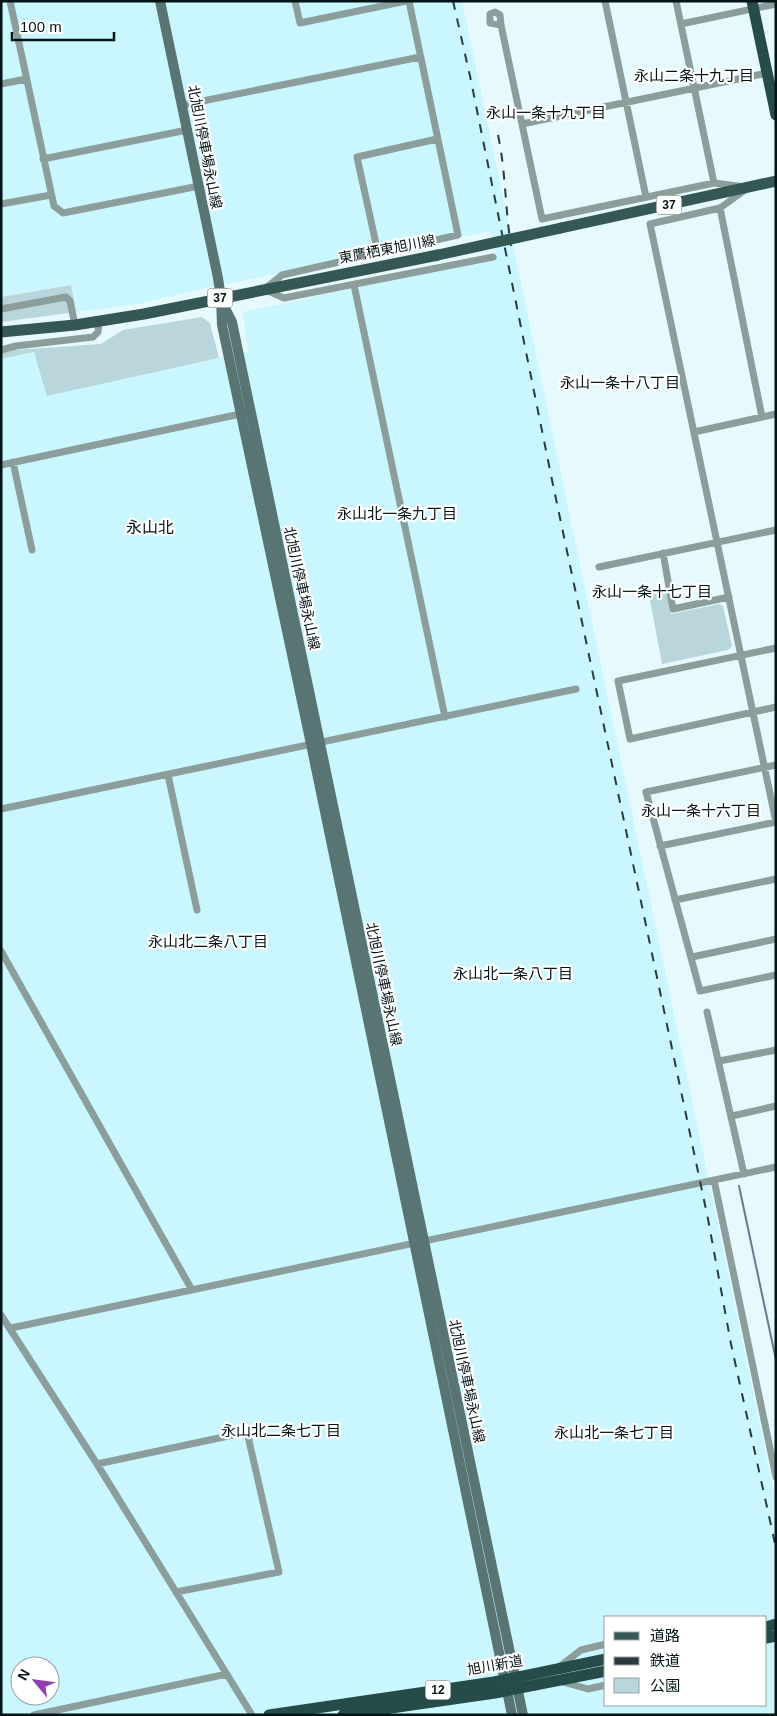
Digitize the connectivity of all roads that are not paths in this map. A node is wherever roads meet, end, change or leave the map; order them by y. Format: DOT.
graph roads {
  1 [pos="10,1"];
  2 [pos="160,1"];
  3 [pos="295,1"];
  4 [pos="407,1"];
  5 [pos="605,1"];
  6 [pos="676,1"];
  7 [pos="776,4"];
  8 [pos="752,5"];
  9 [pos="681,24"];
  10 [pos="501,25"];
  11 [pos="420,57"];
  12 [pos="767,73"];
  13 [pos="26,78"];
  14 [pos="1,84"];
  15 [pos="694,88"];
  16 [pos="626,102"];
  17 [pos="182,105"];
  18 [pos="776,115"];
  19 [pos="522,124"];
  20 [pos="187,130"];
  21 [pos="437,139"];
  22 [pos="43,158"];
  23 [pos="776,182"];
  24 [pos="714,183"];
  25 [pos="198,186"];
  26 [pos="748,188"];
  27 [pos="51,195"];
  28 [pos="646,197"];
  29 [pos="1,204"];
  30 [pos="720,208"];
  31 [pos="378,253"];
  32 [pos="493,257"];
  33 [pos="354,285"];
  34 [pos="263,289"];
  35 [pos="221,298"];
  36 [pos="1,309"];
  37 [pos="99,321"];
  38 [pos="75,325"];
  39 [pos="1,332"];
  40 [pos="1,350"];
  41 [pos="246,413"];
  42 [pos="776,414"];
  43 [pos="762,417"];
  44 [pos="694,432"];
  45 [pos="13,462"];
  46 [pos="1,465"];
  47 [pos="776,530"];
  48 [pos="717,542"];
  49 [pos="32,550"];
  50 [pos="663,553"];
  51 [pos="598,567"];
  52 [pos="729,597"];
  53 [pos="776,648"];
  54 [pos="742,655"];
  55 [pos="576,688"];
  56 [pos="776,707"];
  57 [pos="753,712"];
  58 [pos="444,717"];
  59 [pos="316,744"];
  60 [pos="776,765"];
  61 [pos="765,767"];
  62 [pos="168,775"];
  63 [pos="1,809"];
  64 [pos="776,822"];
  65 [pos="660,846"];
  66 [pos="776,879"];
  67 [pos="675,900"];
  68 [pos="197,910"];
  69 [pos="776,939"];
  70 [pos="1,951"];
  71 [pos="692,957"];
  72 [pos="776,975"];
  73 [pos="707,1012"];
  74 [pos="776,1050"];
  75 [pos="719,1061"];
  76 [pos="776,1106"];
  77 [pos="732,1116"];
  78 [pos="776,1168"];
  79 [pos="744,1174"];
  80 [pos="714,1180"];
  81 [pos="419,1241"];
  82 [pos="192,1290"];
  83 [pos="1,1315"];
  84 [pos="11,1328"];
  85 [pos="97,1464"];
  86 [pos="776,1477"];
  87 [pos="176,1592"];
  88 [pos="604,1644"];
  89 [pos="604,1659"];
  90 [pos="557,1668"];
  91 [pos="604,1671"];
  92 [pos="227,1674"];
  93 [pos="559,1681"];
  94 [pos="511,1684"];
  95 [pos="604,1685"];
  96 [pos="34,1715"];
  97 [pos="252,1715"];
  98 [pos="270,1715"];
  99 [pos="343,1715"];
  100 [pos="512,1715"];
  101 [pos="523,1715"];
  1 -- 13 [label="street"];
  2 -- 17 [label="main road, 北旭川停車場永山線"];
  3 -- 4 [label="street"];
  4 -- 11 [label="street"];
  5 -- 16 [label="street"];
  6 -- 9 [label="street"];
  7 -- 8 [label="street"];
  8 -- 9 [label="street"];
  8 -- 12 [label="highway"];
  9 -- 15 [label="street"];
  10 -- 19 [label="street"];
  11 -- 17 [label="street"];
  11 -- 21 [label="street"];
  12 -- 15 [label="street"];
  12 -- 18 [label="highway"];
  13 -- 14 [label="street"];
  13 -- 22 [label="street"];
  15 -- 16 [label="street"];
  15 -- 24 [label="street"];
  16 -- 19 [label="street"];
  16 -- 28 [label="street"];
  17 -- 20 [label="main road, 北旭川停車場永山線"];
  19 -- 28 [label="street"];
  20 -- 22 [label="street"];
  20 -- 25 [label="main road, 北旭川停車場永山線"];
  21 -- 31 [label="street"];
  21 -- 31 [label="street"];
  22 -- 27 [label="street"];
  23 -- 26 [label="main road, 東鷹栖東旭川線 / 37"];
  24 -- 26 [label="street"];
  24 -- 28 [label="street"];
  25 -- 27 [label="street"];
  25 -- 35 [label="main road, 北旭川停車場永山線"];
  26 -- 30 [label="street"];
  26 -- 34 [label="main road, 東鷹栖東旭川線 / 37, bridge"];
  27 -- 29 [label="street"];
  30 -- 43 [label="street"];
  30 -- 44 [label="street"];
  31 -- 34 [label="street"];
  32 -- 33 [label="street"];
  33 -- 34 [label="street"];
  33 -- 58 [label="street"];
  34 -- 35 [label="main road, 東鷹栖東旭川線 / 37"];
  35 -- 37 [label="main road, 東鷹栖東旭川線 / 37"];
  35 -- 41 [label="main road, 北旭川停車場永山線"];
  36 -- 38 [label="street"];
  37 -- 38 [label="main road, 東鷹栖東旭川線 / 37"];
  37 -- 40 [label="street"];
  38 -- 39 [label="main road, 東鷹栖東旭川線 / 37"];
  41 -- 45 [label="street"];
  41 -- 59 [label="main road, 北旭川停車場永山線"];
  42 -- 43 [label="street"];
  43 -- 44 [label="street"];
  44 -- 48 [label="street"];
  45 -- 46 [label="street"];
  45 -- 49 [label="street"];
  47 -- 48 [label="street"];
  48 -- 50 [label="street"];
  48 -- 52 [label="street"];
  50 -- 51 [label="street"];
  50 -- 52 [label="street"];
  52 -- 54 [label="street"];
  53 -- 54 [label="street"];
  54 -- 57 [label="street"];
  54 -- 57 [label="street"];
  55 -- 58 [label="street"];
  56 -- 57 [label="street"];
  57 -- 61 [label="street"];
  58 -- 59 [label="street"];
  59 -- 62 [label="street"];
  59 -- 81 [label="main road, 北旭川停車場永山線"];
  60 -- 61 [label="street"];
  61 -- 64 [label="street"];
  61 -- 65 [label="street"];
  62 -- 63 [label="street"];
  62 -- 68 [label="street"];
  64 -- 65 [label="street"];
  65 -- 67 [label="street"];
  66 -- 67 [label="street"];
  67 -- 71 [label="street"];
  69 -- 71 [label="street"];
  70 -- 82 [label="street"];
  71 -- 72 [label="street"];
  73 -- 75 [label="street"];
  74 -- 75 [label="street"];
  75 -- 77 [label="street"];
  76 -- 77 [label="street"];
  77 -- 79 [label="street"];
  78 -- 79 [label="street"];
  79 -- 80 [label="street"];
  80 -- 81 [label="street"];
  80 -- 86 [label="street"];
  81 -- 82 [label="street"];
  81 -- 94 [label="main road, 北旭川停車場永山線"];
  82 -- 84 [label="street"];
  83 -- 84 [label="street"];
  84 -- 85 [label="street"];
  85 -- 87 [label="street"];
  85 -- 87 [label="street"];
  87 -- 92 [label="street"];
  88 -- 90 [label="street"];
  89 -- 90 [label="highway, 旭川新道 / 12"];
  90 -- 94 [label="highway, 旭川新道 / 12"];
  91 -- 93 [label="highway, 旭川新道 / 12"];
  92 -- 96 [label="street"];
  92 -- 97 [label="street"];
  93 -- 94 [label="highway, 旭川新道 / 12"];
  93 -- 95 [label="street"];
  94 -- 98 [label="highway, 旭川新道 / 12"];
  94 -- 99 [label="highway, 旭川新道 / 12"];
  94 -- 100 [label="main road"];
  94 -- 101 [label="main road"];
}
